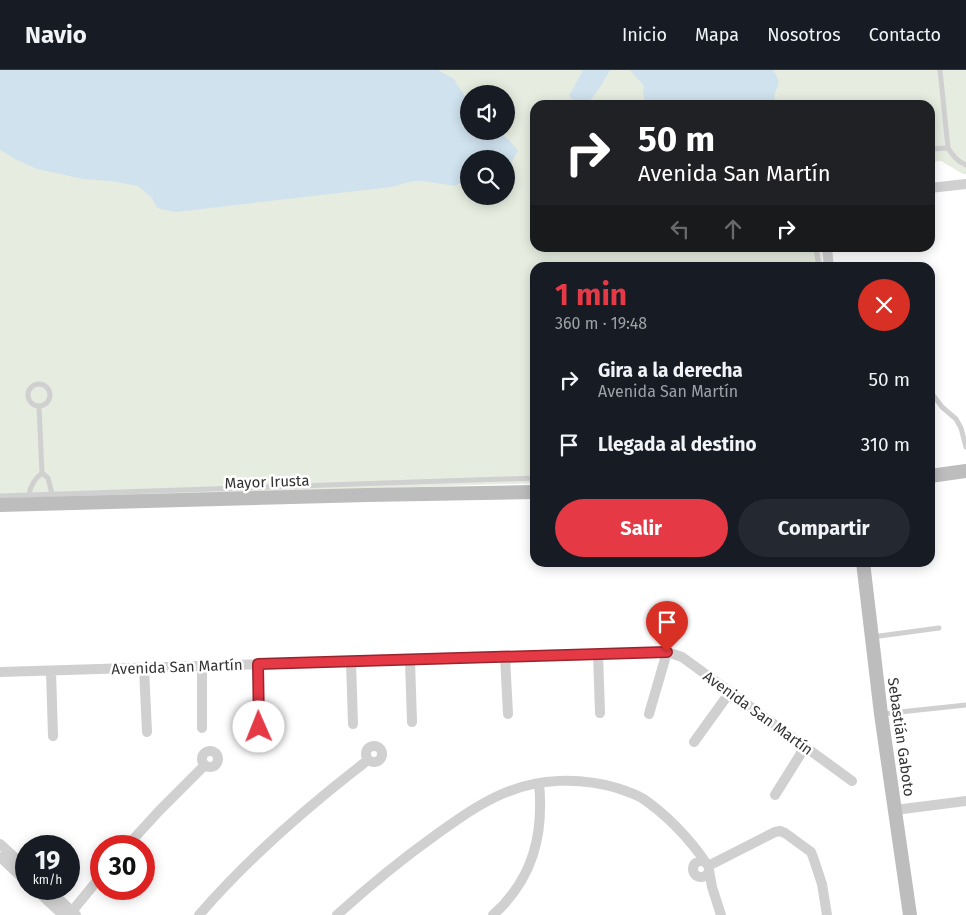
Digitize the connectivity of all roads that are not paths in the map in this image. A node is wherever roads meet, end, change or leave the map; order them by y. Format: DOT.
graph roads {
  1 [pos="940,70"];
  2 [pos="948,148"];
  3 [pos="935,149"];
  4 [pos="966,165"];
  5 [pos="966,184"];
  6 [pos="935,187"];
  7 [pos="935,398"];
  8 [pos="39,406"];
  9 [pos="966,447"];
  10 [pos="966,471"];
  11 [pos="42,473"];
  12 [pos="935,475"];
  13 [pos="530,478"];
  14 [pos="530,492"];
  15 [pos="29,494"];
  16 [pos="52,494"];
  17 [pos="0,496"];
  18 [pos="0,505"];
  19 [pos="864,567"];
  20 [pos="939,628"];
  21 [pos="872,637"];
  22 [pos="667,652"];
  23 [pos="598,654"];
  24 [pos="505,657"];
  25 [pos="410,660"];
  26 [pos="351,662"];
  27 [pos="258,664"];
  28 [pos="202,666"];
  29 [pos="144,668"];
  30 [pos="51,671"];
  31 [pos="0,672"];
  32 [pos="730,692"];
  33 [pos="966,705"];
  34 [pos="600,713"];
  35 [pos="508,714"];
  36 [pos="650,714"];
  37 [pos="881,714"];
  38 [pos="412,722"];
  39 [pos="353,724"];
  40 [pos="259,727"];
  41 [pos="202,728"];
  42 [pos="147,732"];
  43 [pos="53,736"];
  44 [pos="694,742"];
  45 [pos="805,747"];
  46 [pos="368,760"];
  47 [pos="204,765"];
  48 [pos="852,782"];
  49 [pos="539,783"];
  50 [pos="775,795"];
  51 [pos="966,801"];
  52 [pos="895,810"];
  53 [pos="137,835"];
  54 [pos="685,836"];
  55 [pos="0,844"];
  56 [pos="0,857"];
  57 [pos="15,858"];
  58 [pos="707,866"];
  59 [pos="15,871"];
  60 [pos="695,872"];
  61 [pos="90,889"];
  62 [pos="50,900"];
  63 [pos="58,900"];
  64 [pos="717,901"];
  65 [pos="70,914"];
  66 [pos="198,915"];
  67 [pos="337,915"];
  68 [pos="493,915"];
  69 [pos="721,915"];
  70 [pos="827,915"];
  71 [pos="910,915"];
  1 -- 2 [label="lane"];
  2 -- 3 [label="lane"];
  2 -- 4 [label="lane"];
  5 -- 6 [label="street"];
  7 -- 9 [label="lane"];
  8 -- 8 [label="lane"];
  8 -- 11 [label="lane"];
  10 -- 12 [label="main road"];
  11 -- 15 [label="lane"];
  11 -- 16 [label="lane"];
  13 -- 16 [label="lane"];
  14 -- 18 [label="main road, Mayor Irusta"];
  15 -- 16 [label="lane"];
  15 -- 17 [label="lane"];
  19 -- 21 [label="main road, Sebastián Gaboto"];
  20 -- 21 [label="lane"];
  21 -- 37 [label="main road, Sebastián Gaboto"];
  22 -- 23 [label="street, Avenida San Martín"];
  22 -- 32 [label="street, Avenida San Martín"];
  22 -- 36 [label="street"];
  23 -- 24 [label="street, Avenida San Martín"];
  23 -- 34 [label="street"];
  24 -- 25 [label="street, Avenida San Martín"];
  24 -- 35 [label="street"];
  25 -- 26 [label="street, Avenida San Martín"];
  25 -- 38 [label="street"];
  26 -- 27 [label="street, Avenida San Martín"];
  26 -- 39 [label="street"];
  27 -- 28 [label="street, Avenida San Martín"];
  27 -- 40 [label="street"];
  28 -- 29 [label="street, Avenida San Martín"];
  28 -- 41 [label="street"];
  29 -- 30 [label="street, Avenida San Martín"];
  29 -- 42 [label="street"];
  30 -- 31 [label="street, Avenida San Martín"];
  30 -- 43 [label="street"];
  32 -- 44 [label="street"];
  32 -- 45 [label="street, Avenida San Martín"];
  33 -- 37 [label="lane"];
  37 -- 52 [label="main road, Sebastián Gaboto"];
  45 -- 48 [label="street, Avenida San Martín"];
  45 -- 50 [label="street"];
  46 -- 66 [label="street"];
  47 -- 53 [label="street"];
  49 -- 54 [label="street"];
  49 -- 67 [label="street"];
  49 -- 68 [label="street"];
  51 -- 52 [label="street"];
  52 -- 71 [label="main road, Sebastián Gaboto"];
  54 -- 58 [label="street"];
  54 -- 60 [label="street"];
  55 -- 57 [label="street"];
  56 -- 59 [label="street"];
  58 -- 60 [label="street"];
  58 -- 64 [label="street"];
  58 -- 70 [label="street"];
  60 -- 64 [label="street"];
  61 -- 65 [label="street"];
  62 -- 65 [label="street"];
  63 -- 65 [label="street"];
  64 -- 69 [label="street"];
}
